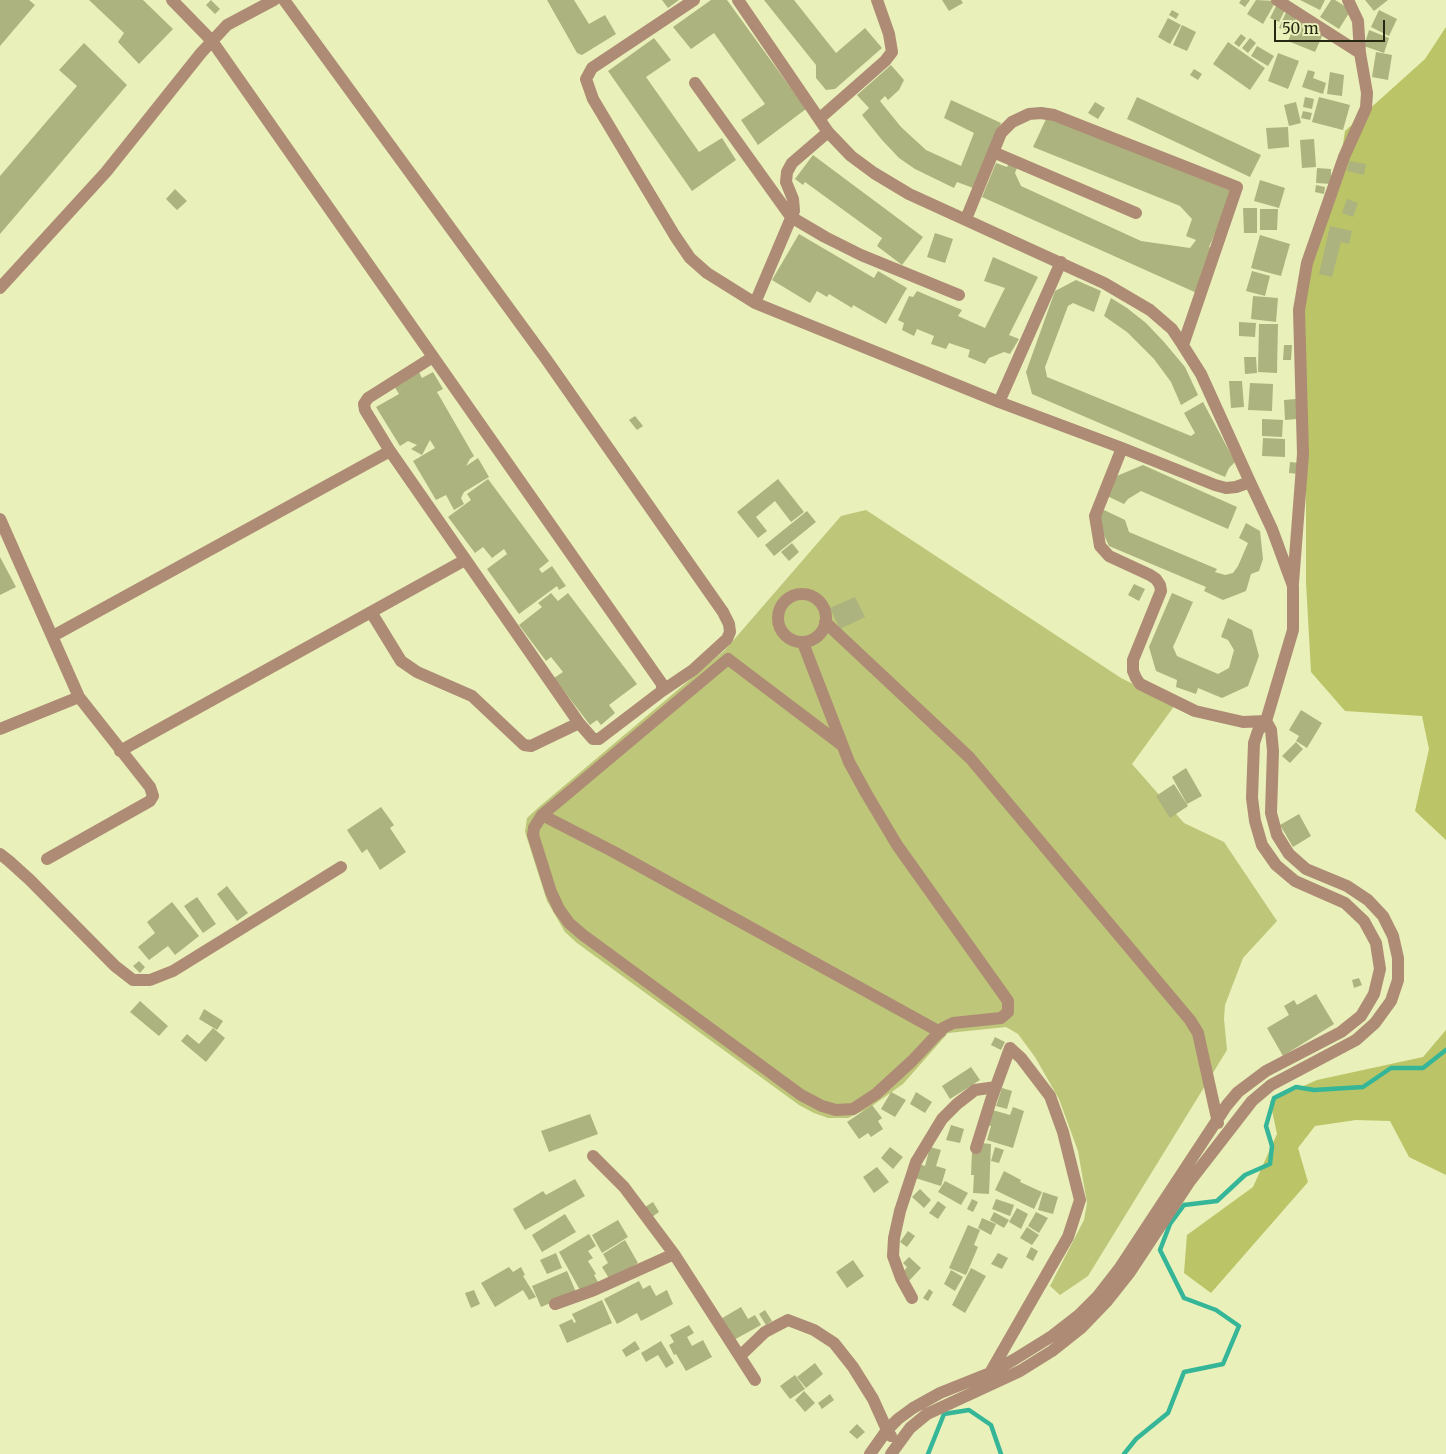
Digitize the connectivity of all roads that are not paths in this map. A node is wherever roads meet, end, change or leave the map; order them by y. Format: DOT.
graph roads {
  1 [pos="172,0"];
  2 [pos="274,0"];
  3 [pos="284,0"];
  4 [pos="694,0"];
  5 [pos="738,0"];
  6 [pos="876,0"];
  7 [pos="1277,0"];
  8 [pos="1348,0"];
  9 [pos="212,40"];
  10 [pos="1360,53"];
  11 [pos="695,83"];
  12 [pos="820,120"];
  13 [pos="828,132"];
  14 [pos="993,152"];
  15 [pos="1136,213"];
  16 [pos="791,217"];
  17 [pos="966,219"];
  18 [pos="1061,262"];
  19 [pos="0,288"];
  20 [pos="959,294"];
  21 [pos="755,303"];
  22 [pos="1183,345"];
  23 [pos="433,357"];
  24 [pos="999,402"];
  25 [pos="1122,448"];
  26 [pos="390,451"];
  27 [pos="1250,482"];
  28 [pos="0,519"];
  29 [pos="465,560"];
  30 [pos="1293,586"];
  31 [pos="371,612"];
  32 [pos="825,622"];
  33 [pos="53,636"];
  34 [pos="803,643"];
  35 [pos="662,691"];
  36 [pos="79,697"];
  37 [pos="1266,720"];
  38 [pos="579,723"];
  39 [pos="0,729"];
  40 [pos="843,746"];
  41 [pos="120,750"];
  42 [pos="542,815"];
  43 [pos="0,854"];
  44 [pos="47,859"];
  45 [pos="341,867"];
  46 [pos="940,1032"];
  47 [pos="996,1087"];
  48 [pos="1217,1119"];
  49 [pos="1223,1140"];
  50 [pos="976,1148"];
  51 [pos="593,1156"];
  52 [pos="674,1254"];
  53 [pos="912,1298"];
  54 [pos="555,1304"];
  55 [pos="740,1356"];
  56 [pos="990,1373"];
  57 [pos="755,1380"];
  58 [pos="887,1430"];
  59 [pos="894,1449"];
  60 [pos="870,1454"];
  1 -- 9 [label="street"];
  2 -- 9 [label="street"];
  3 -- 35 [label="street"];
  4 -- 21 [label="street"];
  5 -- 12 [label="street"];
  6 -- 12 [label="street"];
  7 -- 10 [label="street"];
  8 -- 10 [label="street"];
  9 -- 19 [label="street"];
  9 -- 23 [label="street"];
  10 -- 30 [label="street"];
  11 -- 16 [label="street"];
  12 -- 13 [label="street"];
  13 -- 16 [label="street"];
  13 -- 17 [label="street"];
  14 -- 15 [label="street"];
  14 -- 17 [label="street"];
  14 -- 22 [label="street"];
  16 -- 20 [label="street"];
  16 -- 21 [label="street"];
  17 -- 18 [label="street"];
  18 -- 22 [label="street"];
  18 -- 24 [label="street"];
  21 -- 24 [label="street"];
  22 -- 27 [label="street"];
  23 -- 26 [label="street"];
  23 -- 35 [label="street"];
  24 -- 25 [label="street"];
  25 -- 27 [label="street"];
  25 -- 37 [label="street"];
  26 -- 29 [label="street"];
  26 -- 33 [label="street"];
  27 -- 30 [label="street"];
  28 -- 33 [label="street"];
  29 -- 31 [label="street"];
  29 -- 38 [label="street"];
  30 -- 37 [label="street"];
  31 -- 38 [label="street"];
  31 -- 41 [label="street"];
  32 -- 34 [label="street"];
  32 -- 34 [label="street"];
  32 -- 48 [label="street"];
  33 -- 36 [label="street"];
  34 -- 40 [label="street"];
  35 -- 38 [label="street"];
  36 -- 39 [label="street"];
  36 -- 41 [label="street"];
  37 -- 48 [label="street"];
  37 -- 49 [label="street"];
  40 -- 42 [label="street"];
  40 -- 46 [label="street"];
  41 -- 44 [label="street"];
  42 -- 46 [label="street"];
  42 -- 46 [label="street"];
  43 -- 45 [label="street"];
  47 -- 50 [label="street"];
  47 -- 53 [label="street"];
  47 -- 56 [label="street"];
  48 -- 49 [label="street"];
  48 -- 56 [label="street"];
  49 -- 59 [label="street"];
  51 -- 52 [label="street"];
  52 -- 54 [label="street"];
  52 -- 55 [label="street"];
  55 -- 57 [label="street"];
  55 -- 58 [label="street"];
  56 -- 58 [label="street"];
  58 -- 59 [label="street"];
  58 -- 60 [label="street"];
}
